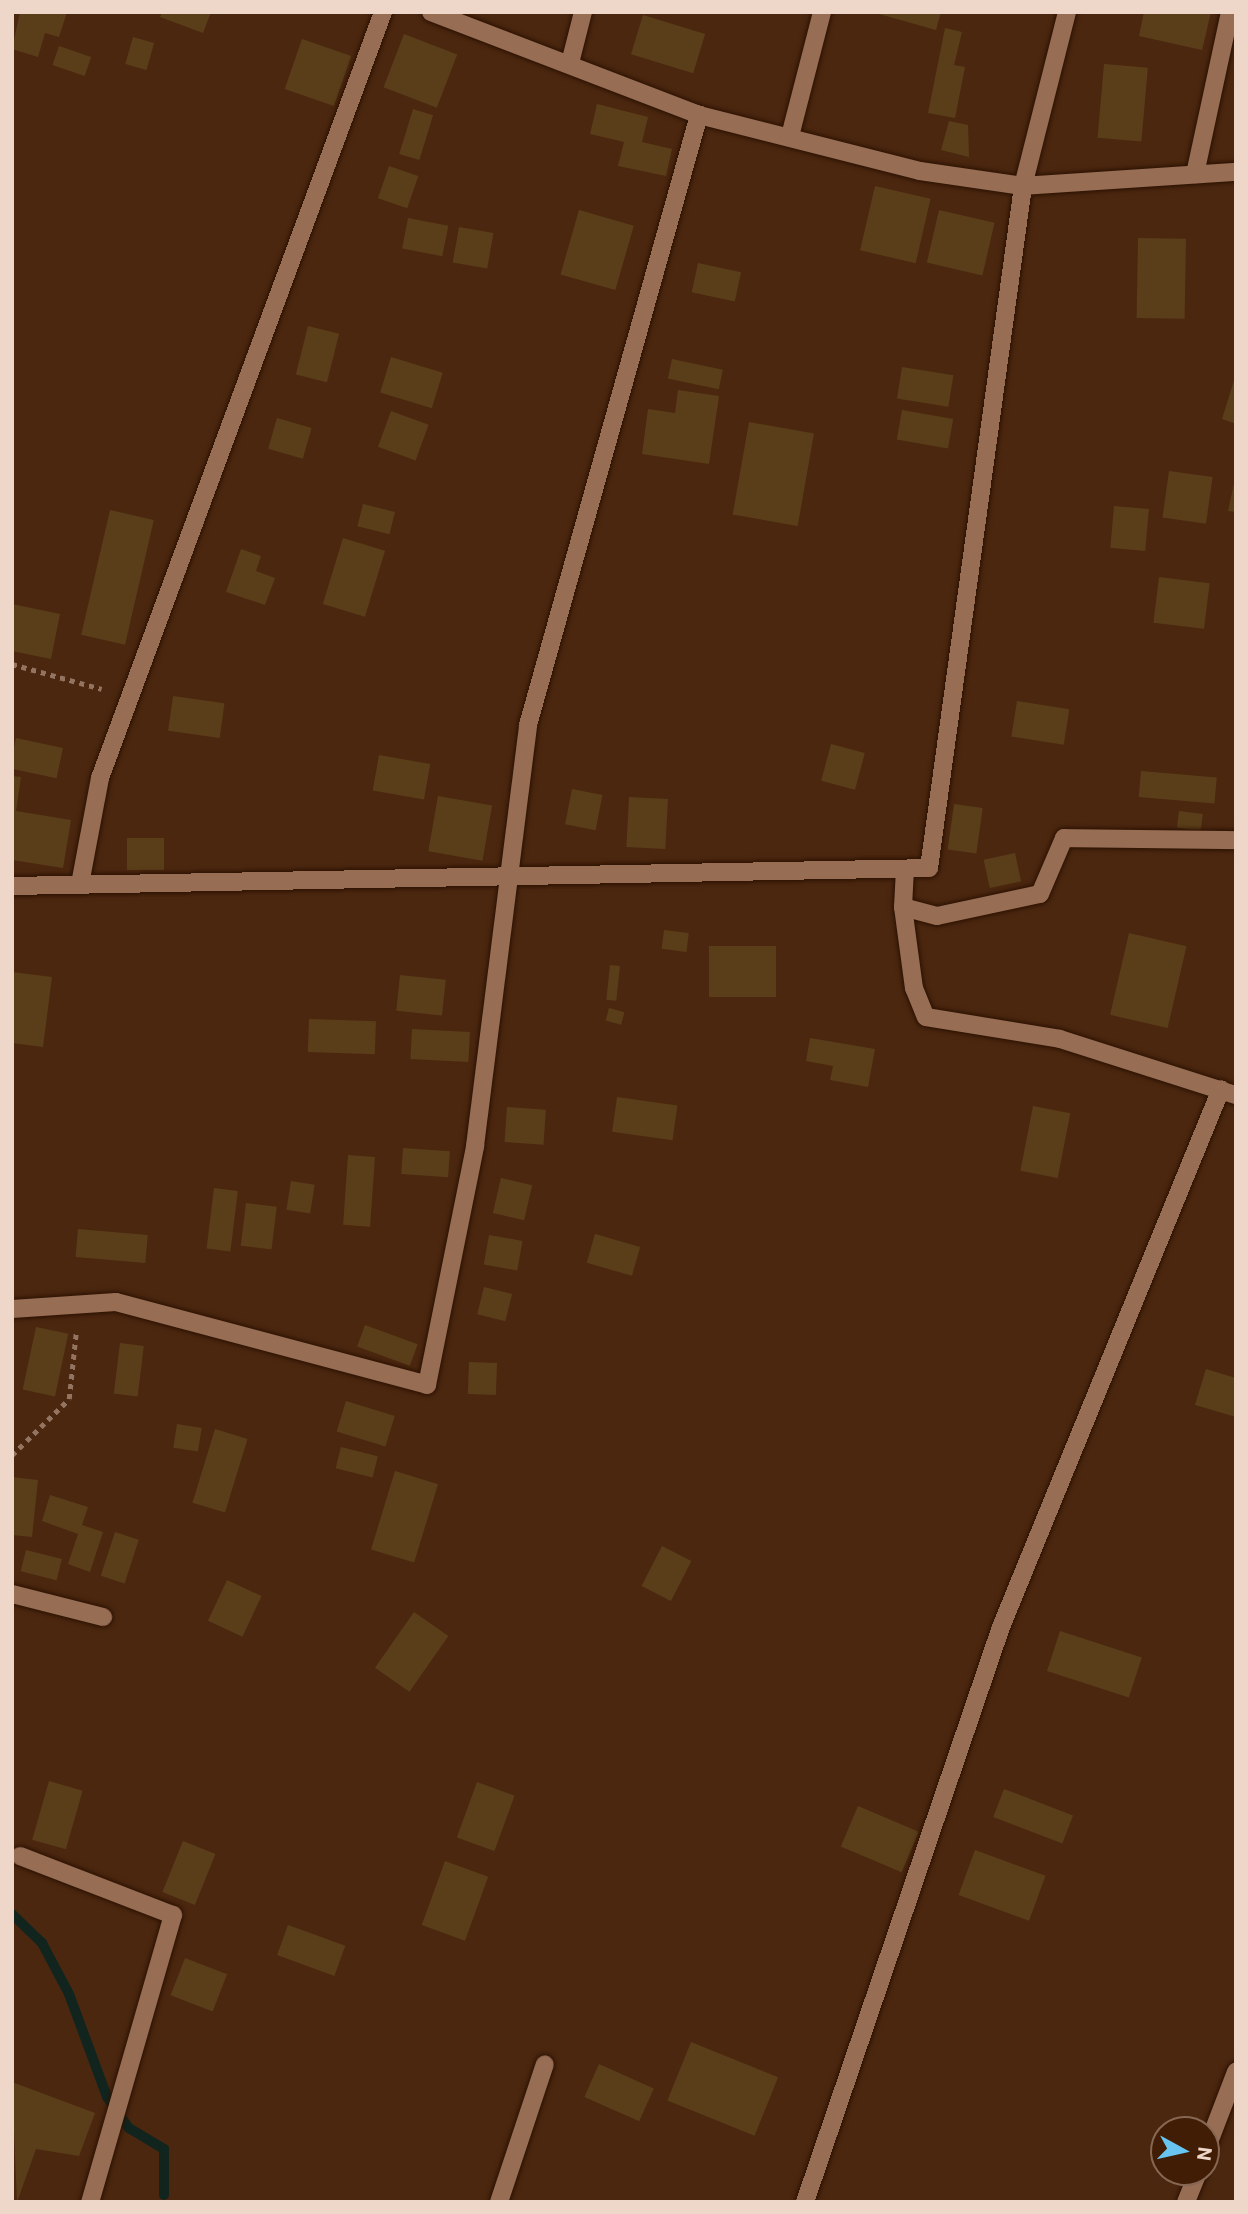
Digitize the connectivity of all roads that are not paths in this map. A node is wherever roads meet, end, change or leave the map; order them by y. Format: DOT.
graph roads {
  1 [pos="383,12"];
  2 [pos="431,12"];
  3 [pos="583,12"];
  4 [pos="822,12"];
  5 [pos="1067,12"];
  6 [pos="1230,12"];
  7 [pos="570,63"];
  8 [pos="699,116"];
  9 [pos="790,136"];
  10 [pos="1236,172"];
  11 [pos="1195,174"];
  12 [pos="1023,186"];
  13 [pos="1236,840"];
  14 [pos="905,869"];
  15 [pos="505,873"];
  16 [pos="80,884"];
  17 [pos="12,886"];
  18 [pos="903,907"];
  19 [pos="1228,1092"];
  20 [pos="12,1309"];
  21 [pos="12,1594"];
  22 [pos="103,1617"];
  23 [pos="20,1856"];
  24 [pos="545,2064"];
  25 [pos="1236,2073"];
  26 [pos="1219,2116"];
  27 [pos="90,2202"];
  28 [pos="499,2202"];
  29 [pos="806,2202"];
  1 -- 16 [label="street"];
  2 -- 7 [label="street"];
  3 -- 7 [label="street"];
  4 -- 9 [label="street"];
  5 -- 12 [label="street"];
  6 -- 11 [label="street"];
  7 -- 8 [label="street"];
  8 -- 9 [label="street"];
  8 -- 15 [label="street"];
  9 -- 12 [label="street"];
  10 -- 11 [label="street"];
  11 -- 12 [label="street"];
  12 -- 14 [label="street"];
  13 -- 18 [label="street"];
  14 -- 15 [label="street"];
  14 -- 18 [label="street"];
  15 -- 16 [label="street"];
  15 -- 20 [label="street"];
  16 -- 17 [label="street"];
  18 -- 19 [label="street"];
  19 -- 29 [label="street"];
  21 -- 22 [label="street"];
  23 -- 27 [label="street"];
  24 -- 28 [label="street"];
  25 -- 26 [label="street"];
}
